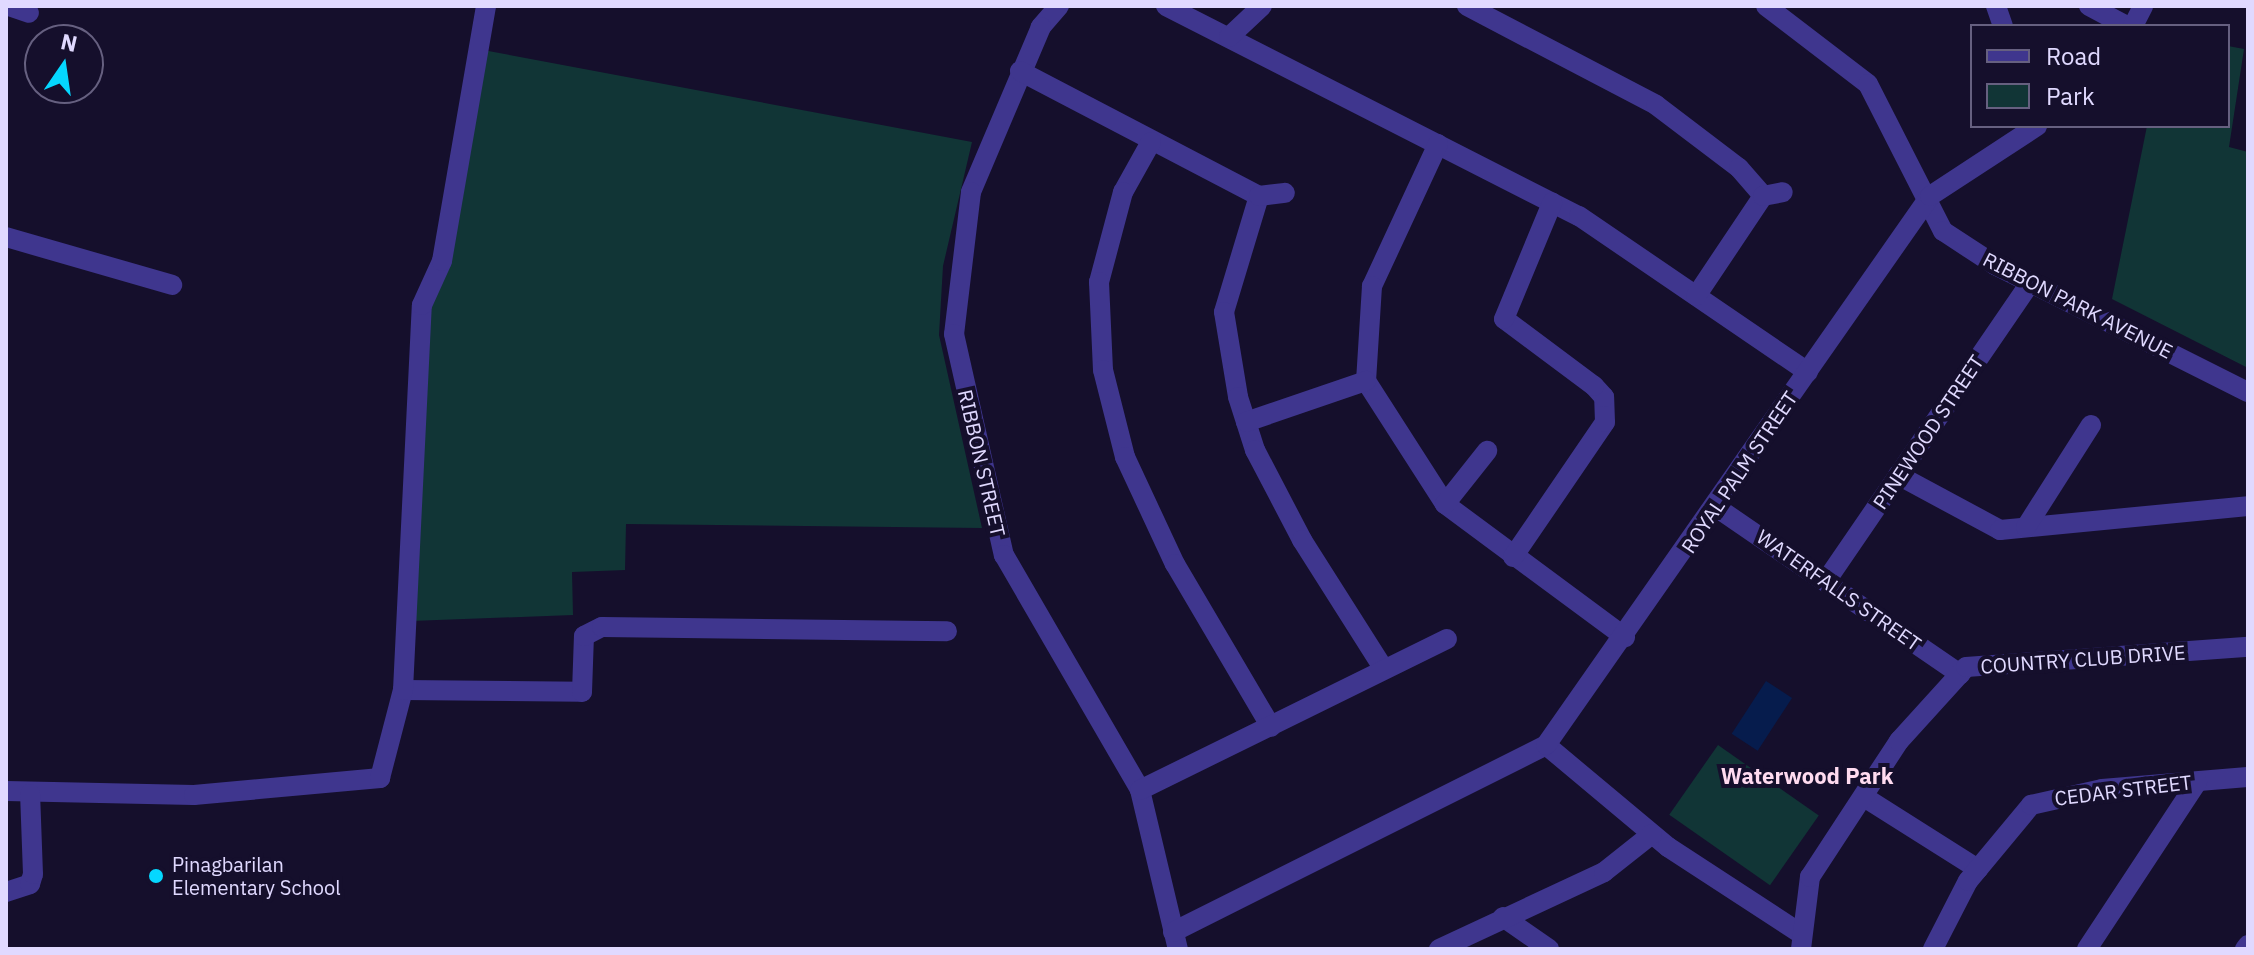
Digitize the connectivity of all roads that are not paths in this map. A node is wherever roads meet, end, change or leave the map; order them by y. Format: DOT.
graph roads {
  1 [pos="9,6"];
  2 [pos="486,6"];
  3 [pos="1059,6"];
  4 [pos="1166,6"];
  5 [pos="1262,6"];
  6 [pos="1467,6"];
  7 [pos="1766,6"];
  8 [pos="2089,6"];
  9 [pos="2143,6"];
  10 [pos="29,13"];
  11 [pos="1504,14"];
  12 [pos="2126,24"];
  13 [pos="2131,24"];
  14 [pos="1229,37"];
  15 [pos="1020,71"];
  16 [pos="2034,128"];
  17 [pos="1151,142"];
  18 [pos="1438,144"];
  19 [pos="1285,193"];
  20 [pos="1259,196"];
  21 [pos="1930,196"];
  22 [pos="1552,203"];
  23 [pos="6,237"];
  24 [pos="2030,283"];
  25 [pos="172,285"];
  26 [pos="1696,296"];
  27 [pos="1808,372"];
  28 [pos="1366,381"];
  29 [pos="2248,392"];
  30 [pos="1626,399"];
  31 [pos="1605,405"];
  32 [pos="1246,422"];
  33 [pos="2091,425"];
  34 [pos="1487,451"];
  35 [pos="1898,475"];
  36 [pos="1445,504"];
  37 [pos="2248,506"];
  38 [pos="1716,507"];
  39 [pos="1984,522"];
  40 [pos="2026,527"];
  41 [pos="1976,542"];
  42 [pos="1513,557"];
  43 [pos="1826,581"];
  44 [pos="947,631"];
  45 [pos="1625,637"];
  46 [pos="1447,639"];
  47 [pos="2248,647"];
  48 [pos="1382,666"];
  49 [pos="1960,674"];
  50 [pos="403,690"];
  51 [pos="1271,727"];
  52 [pos="1546,745"];
  53 [pos="2248,777"];
  54 [pos="2197,782"];
  55 [pos="1140,790"];
  56 [pos="6,791"];
  57 [pos="30,794"];
  58 [pos="1864,797"];
  59 [pos="1652,834"];
  60 [pos="1978,869"];
  61 [pos="6,892"];
  62 [pos="1503,917"];
  63 [pos="1176,940"];
  64 [pos="1800,941"];
  65 [pos="1439,949"];
  66 [pos="1549,949"];
  67 [pos="1933,949"];
  68 [pos="2087,949"];
  1 -- 10 [label="street"];
  2 -- 50 [label="street"];
  3 -- 15 [label="street, RIBBON STREET"];
  4 -- 14 [label="street"];
  5 -- 14 [label="street"];
  6 -- 11 [label="street"];
  7 -- 21 [label="street, RIBBON PARK AVENUE"];
  8 -- 12 [label="street"];
  9 -- 13 [label="street"];
  11 -- 26 [label="street"];
  14 -- 18 [label="street"];
  15 -- 17 [label="street"];
  15 -- 55 [label="street, RIBBON STREET"];
  16 -- 21 [label="street"];
  17 -- 20 [label="street"];
  17 -- 51 [label="street"];
  18 -- 22 [label="street"];
  18 -- 28 [label="street"];
  19 -- 20 [label="street"];
  20 -- 32 [label="street"];
  21 -- 24 [label="street, RIBBON PARK AVENUE"];
  21 -- 27 [label="street, ROYAL PALM STREET"];
  22 -- 26 [label="street"];
  22 -- 31 [label="street"];
  23 -- 25 [label="street"];
  24 -- 29 [label="street, RIBBON PARK AVENUE"];
  24 -- 35 [label="street, PINEWOOD STREET"];
  26 -- 27 [label="street"];
  27 -- 38 [label="street, ROYAL PALM STREET"];
  28 -- 32 [label="street"];
  28 -- 36 [label="street"];
  30 -- 31 [label="street"];
  31 -- 42 [label="street"];
  32 -- 48 [label="street"];
  33 -- 40 [label="street"];
  34 -- 36 [label="street"];
  35 -- 39 [label="street"];
  35 -- 43 [label="street, PINEWOOD STREET"];
  36 -- 42 [label="street"];
  37 -- 40 [label="street"];
  38 -- 43 [label="street, WATERFALLS STREET"];
  38 -- 45 [label="street, ROYAL PALM STREET"];
  39 -- 40 [label="street"];
  39 -- 41 [label="street"];
  42 -- 45 [label="street"];
  43 -- 49 [label="street, WATERFALLS STREET"];
  44 -- 50 [label="street"];
  45 -- 52 [label="street, ROYAL PALM STREET"];
  46 -- 48 [label="street"];
  47 -- 49 [label="street, COUNTRY CLUB DRIVE"];
  48 -- 51 [label="street"];
  49 -- 58 [label="street, COUNTRY CLUB DRIVE"];
  50 -- 57 [label="street"];
  51 -- 55 [label="street"];
  52 -- 59 [label="street"];
  52 -- 63 [label="street"];
  53 -- 54 [label="street, CEDAR STREET"];
  54 -- 60 [label="street, CEDAR STREET"];
  54 -- 68 [label="street"];
  55 -- 63 [label="street, RIBBON STREET"];
  56 -- 57 [label="street"];
  57 -- 61 [label="street"];
  58 -- 60 [label="street"];
  58 -- 64 [label="street, COUNTRY CLUB DRIVE"];
  59 -- 62 [label="street"];
  59 -- 64 [label="street"];
  60 -- 67 [label="street, CEDAR STREET"];
  62 -- 65 [label="street"];
  62 -- 66 [label="street"];
}
